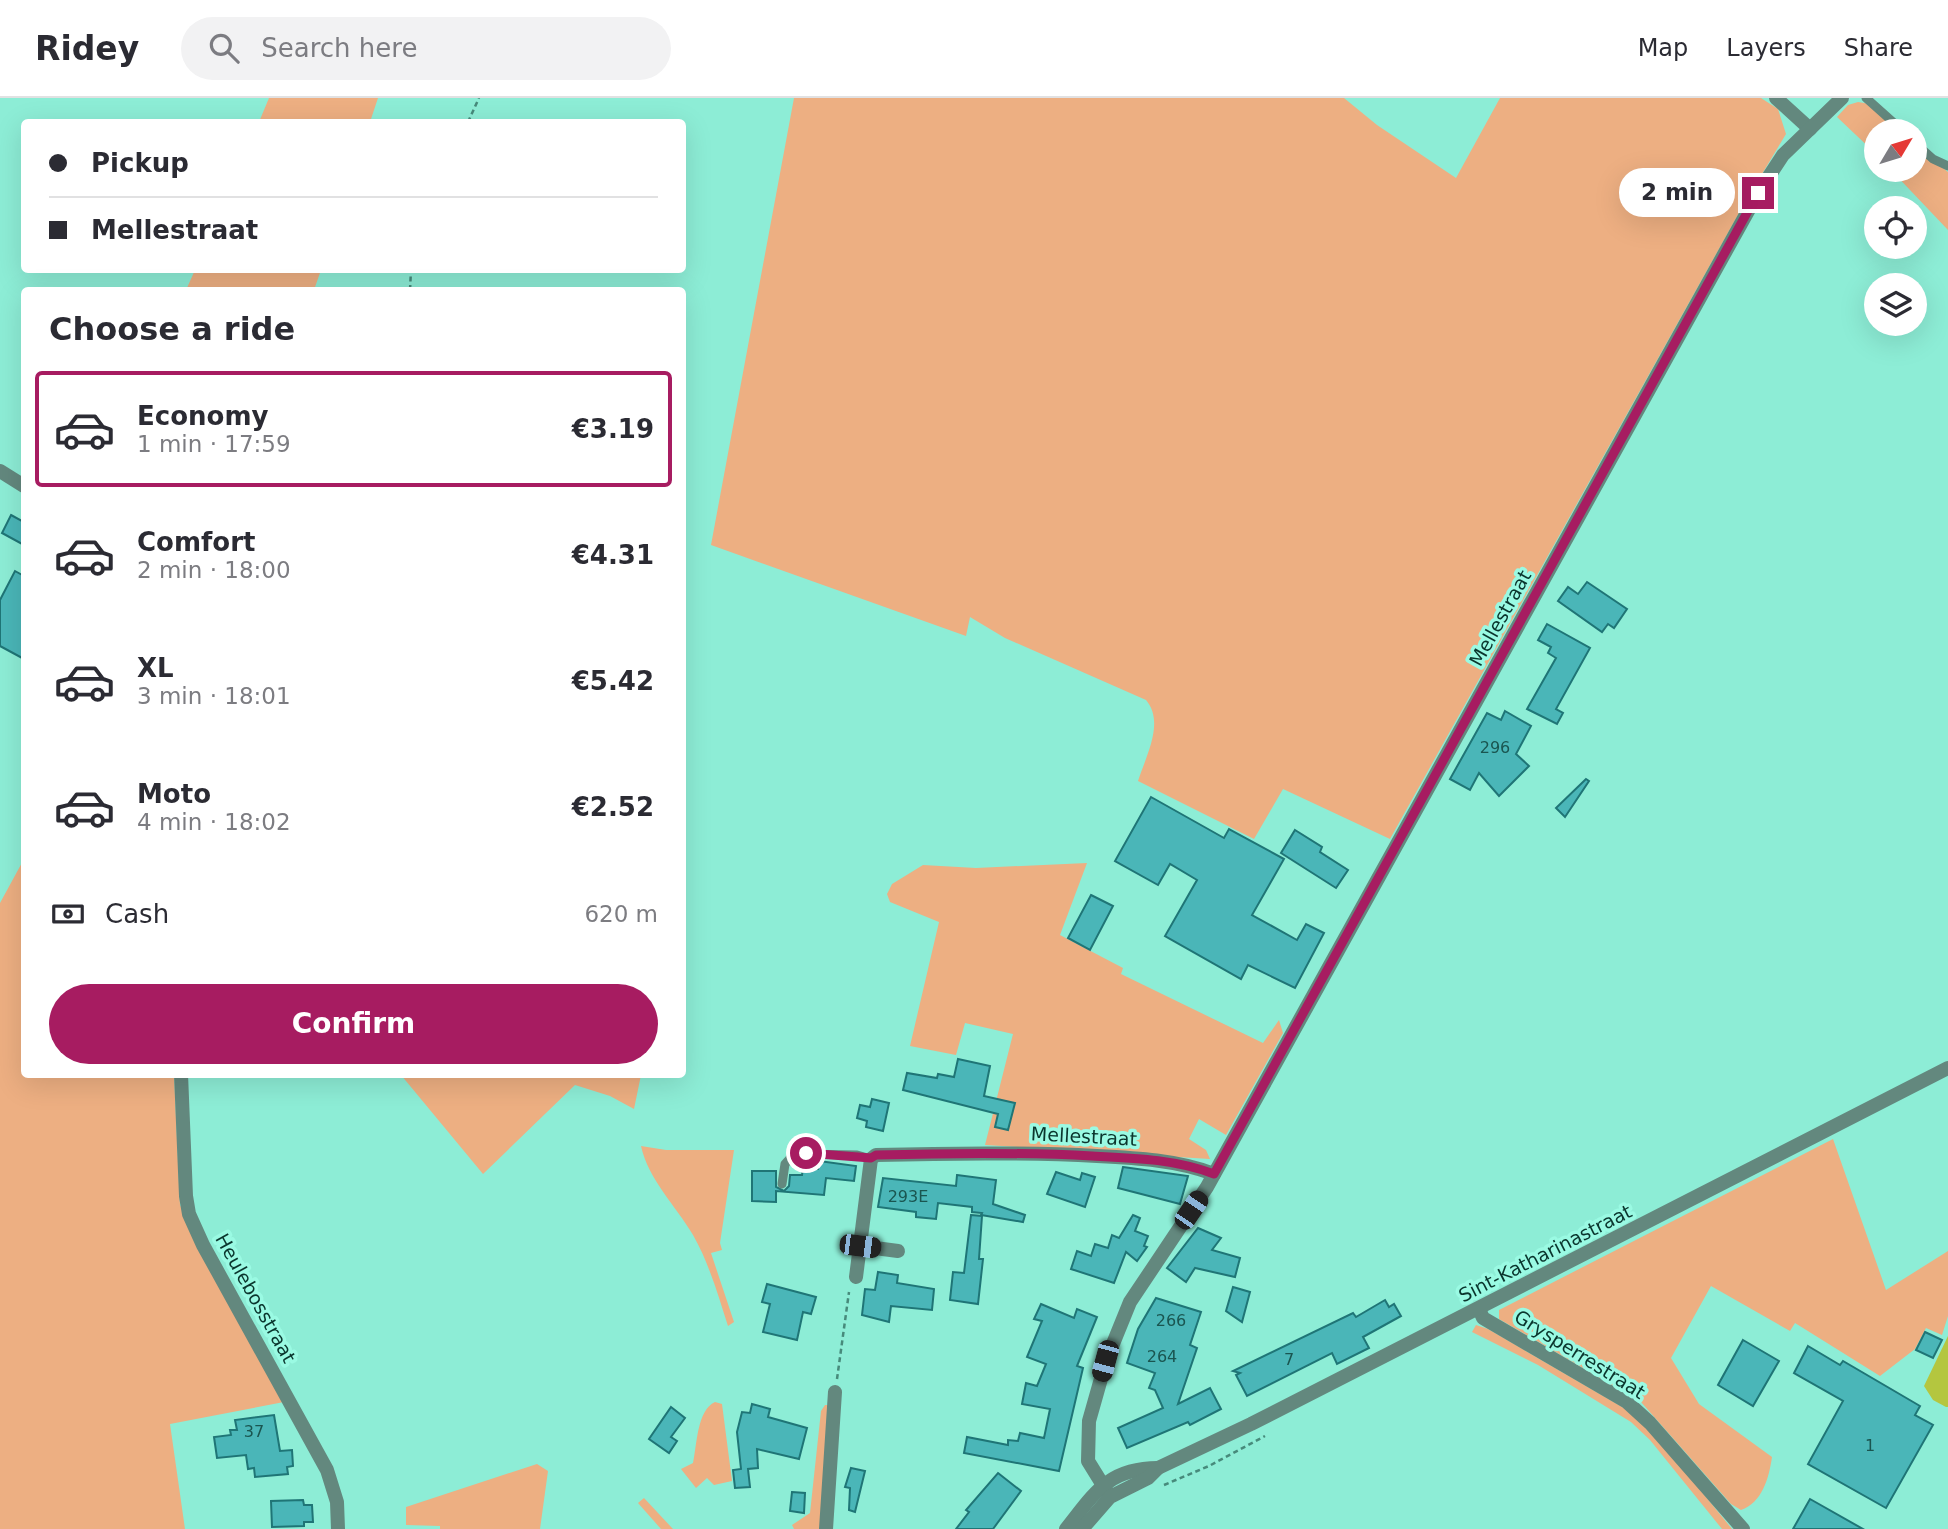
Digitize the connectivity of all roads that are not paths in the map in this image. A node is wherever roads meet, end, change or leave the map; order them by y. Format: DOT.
graph roads {
  1 [pos="1776,98"];
  2 [pos="1842,98"];
  3 [pos="1866,98"];
  4 [pos="1890,119"];
  5 [pos="1810,129"];
  6 [pos="1927,154"];
  7 [pos="1948,166"];
  8 [pos="0,471"];
  9 [pos="21,484"];
  10 [pos="1948,1068"];
  11 [pos="181,1078"];
  12 [pos="871,1158"];
  13 [pos="1214,1174"];
  14 [pos="782,1184"];
  15 [pos="860,1246"];
  16 [pos="898,1251"];
  17 [pos="856,1277"];
  18 [pos="1479,1309"];
  19 [pos="835,1392"];
  20 [pos="1105,1491"];
  21 [pos="338,1529"];
  22 [pos="826,1529"];
  23 [pos="1066,1529"];
  24 [pos="1082,1529"];
  25 [pos="1743,1529"];
  1 -- 5 [label="street"];
  2 -- 5 [label="street, Mellestraat"];
  3 -- 4 [label="lane"];
  5 -- 13 [label="street, Mellestraat"];
  6 -- 7 [label="lane"];
  8 -- 9 [label="street"];
  10 -- 18 [label="street, Sint-Katharinastraat"];
  11 -- 21 [label="street, Heulebosstraat"];
  12 -- 13 [label="street, Mellestraat"];
  12 -- 14 [label="lane"];
  12 -- 15 [label="street"];
  13 -- 20 [label="street, Mellestraat"];
  15 -- 16 [label="street"];
  15 -- 17 [label="street"];
  18 -- 20 [label="street, Sint-Katharinastraat"];
  18 -- 25 [label="street, Grysperrestraat"];
  19 -- 22 [label="street"];
  20 -- 23 [label="street"];
  20 -- 24 [label="street"];
}
